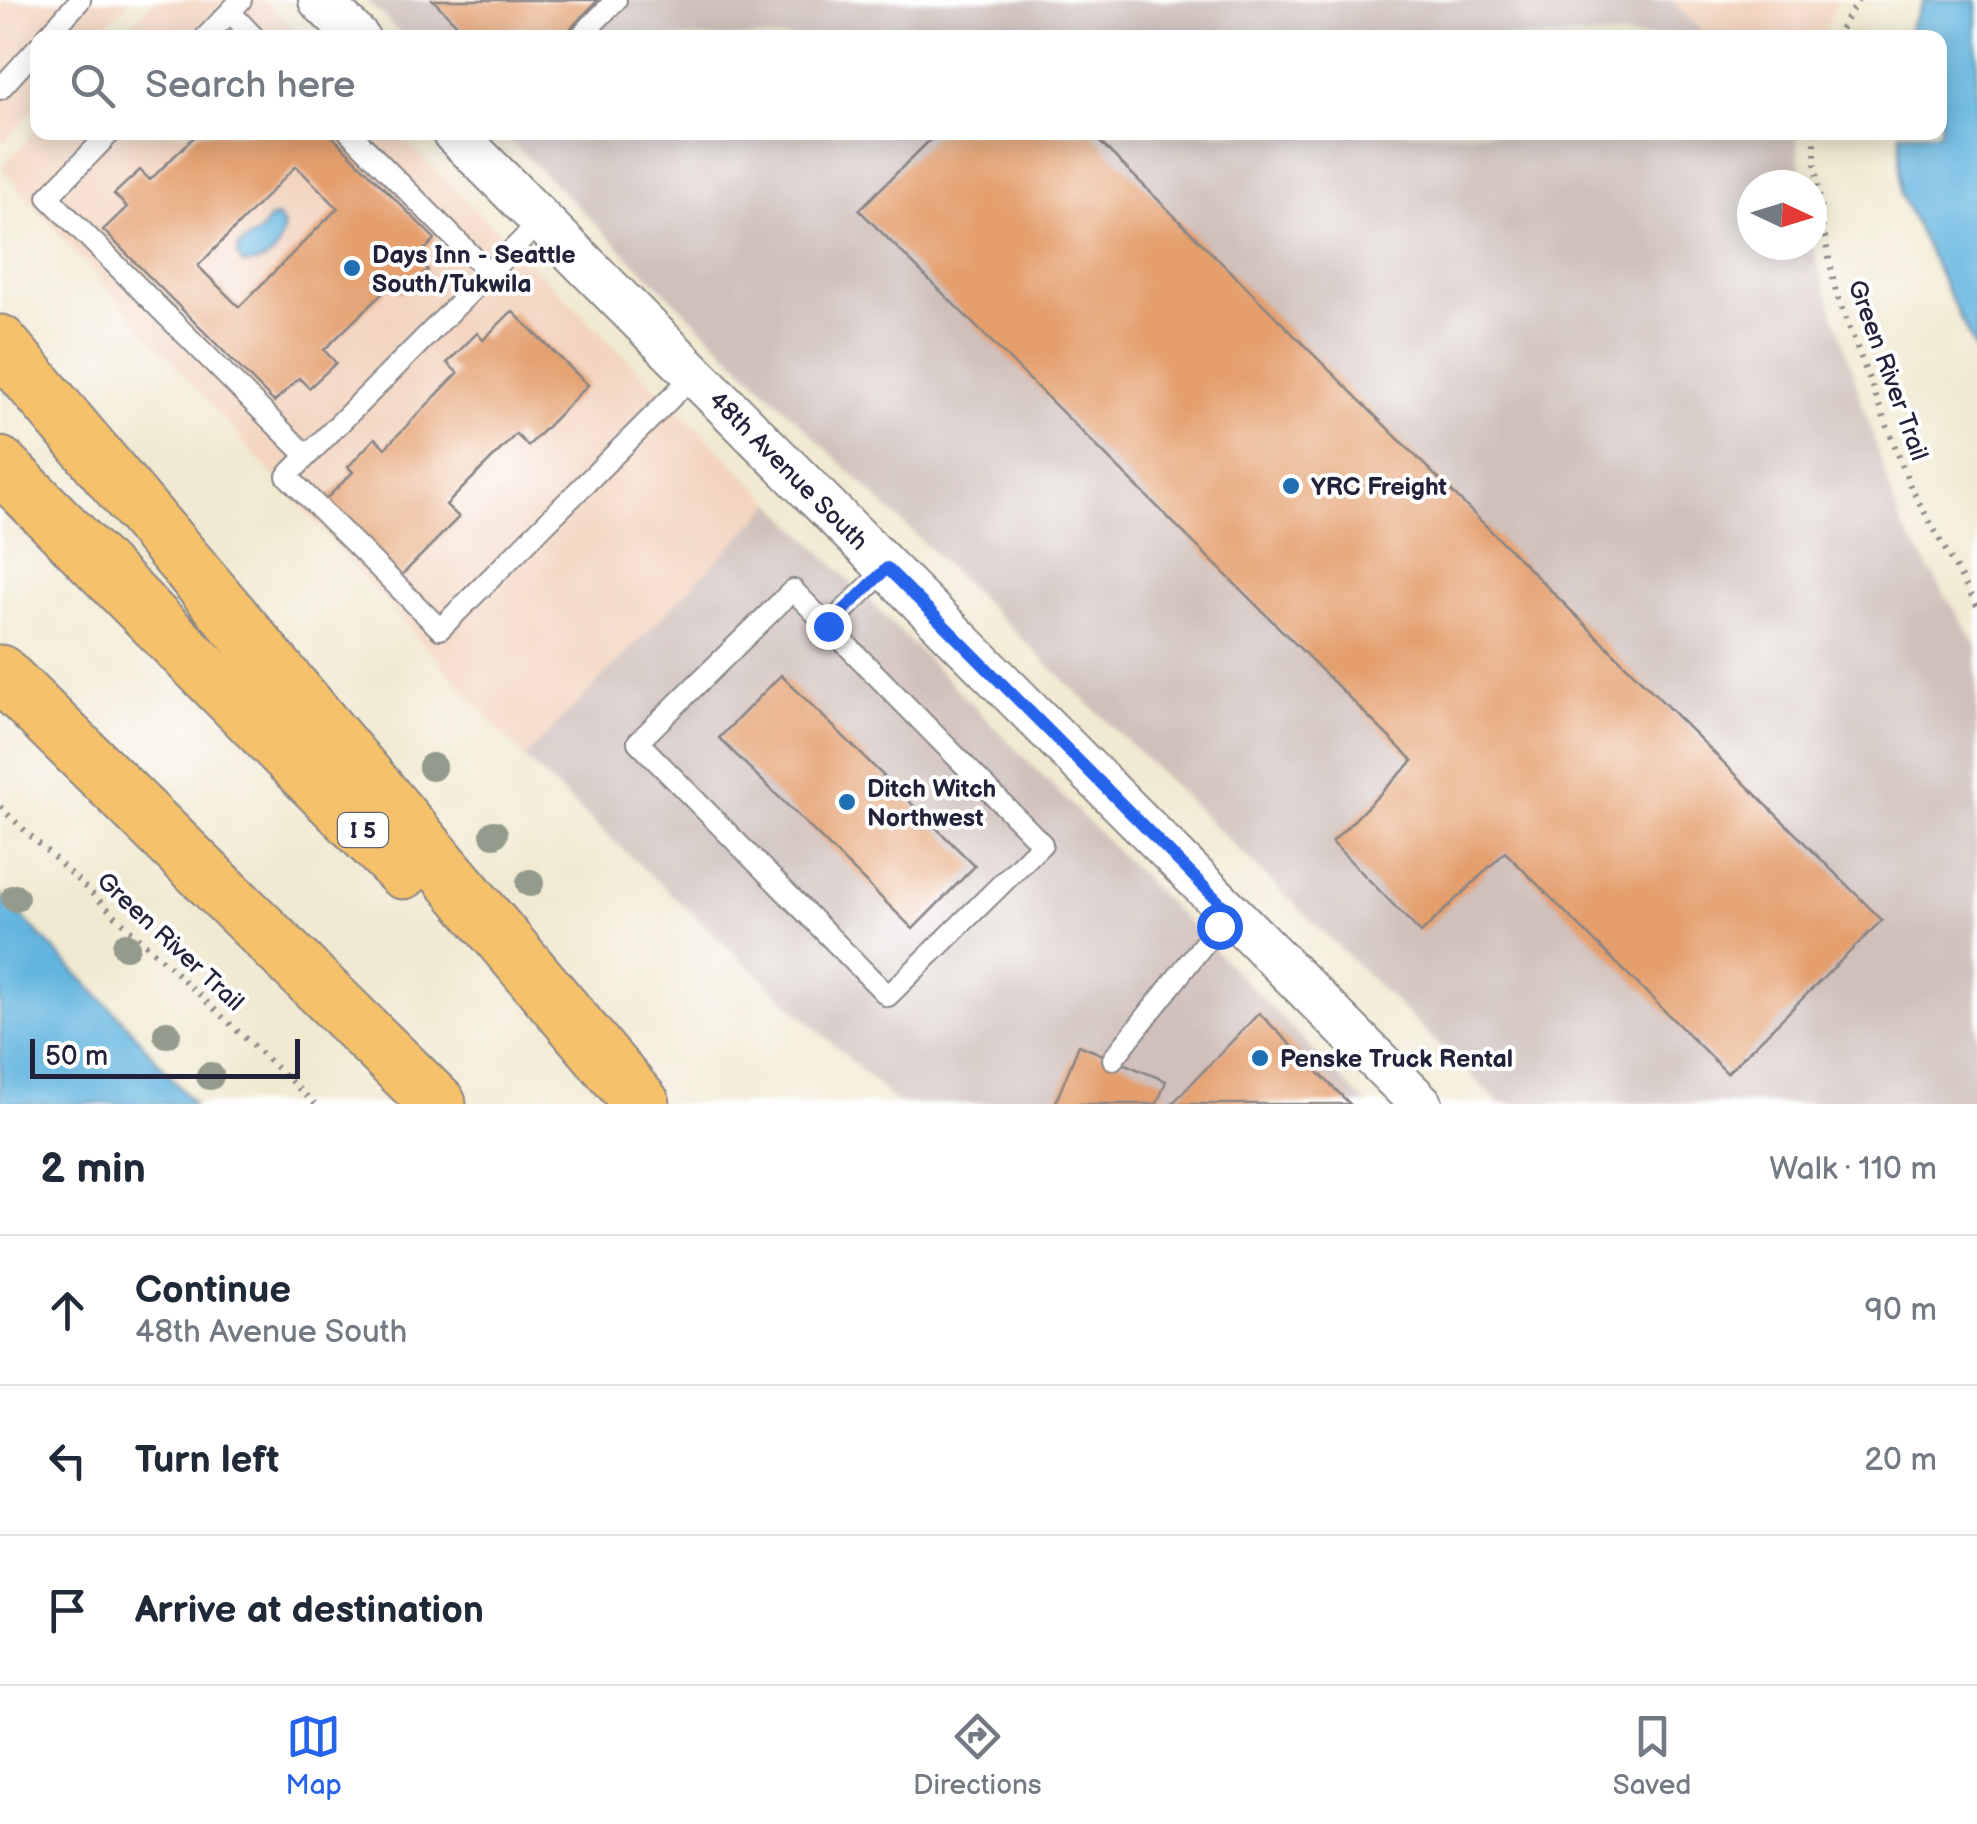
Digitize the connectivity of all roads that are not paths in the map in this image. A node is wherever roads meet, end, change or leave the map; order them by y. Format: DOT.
graph roads {
  1 [pos="80,0"];
  2 [pos="320,0"];
  3 [pos="616,0"];
  4 [pos="235,6"];
  5 [pos="53,30"];
  6 [pos="212,30"];
  7 [pos="250,30"];
  8 [pos="350,30"];
  9 [pos="587,30"];
  10 [pos="30,56"];
  11 [pos="0,89"];
  12 [pos="104,140"];
  13 [pos="357,140"];
  14 [pos="471,140"];
  15 [pos="541,221"];
  16 [pos="489,274"];
  17 [pos="0,343"];
  18 [pos="694,375"];
  19 [pos="307,456"];
  20 [pos="0,465"];
  21 [pos="0,478"];
  22 [pos="91,556"];
  23 [pos="887,568"];
  24 [pos="828,626"];
  25 [pos="0,674"];
  26 [pos="0,704"];
  27 [pos="1229,912"];
  28 [pos="386,1054"];
  29 [pos="1113,1059"];
  30 [pos="438,1104"];
  31 [pos="634,1104"];
  32 [pos="642,1104"];
  33 [pos="1421,1104"];
  1 -- 5 [label="lane"];
  2 -- 8 [label="street"];
  3 -- 9 [label="lane"];
  4 -- 6 [label="lane"];
  4 -- 7 [label="lane"];
  10 -- 11 [label="lane"];
  12 -- 19 [label="lane"];
  13 -- 16 [label="lane"];
  14 -- 15 [label="street, 48th Avenue South"];
  15 -- 16 [label="lane"];
  15 -- 18 [label="street, 48th Avenue South"];
  16 -- 19 [label="lane"];
  17 -- 32 [label="highway"];
  18 -- 19 [label="lane"];
  18 -- 23 [label="street, 48th Avenue South"];
  20 -- 22 [label="highway, I 5"];
  21 -- 22 [label="highway"];
  22 -- 31 [label="highway, I 5"];
  23 -- 24 [label="lane"];
  23 -- 27 [label="street, 48th Avenue South"];
  24 -- 24 [label="lane"];
  25 -- 28 [label="highway"];
  26 -- 28 [label="highway"];
  27 -- 29 [label="lane"];
  27 -- 33 [label="street, 48th Avenue South"];
  28 -- 30 [label="highway"];
}
